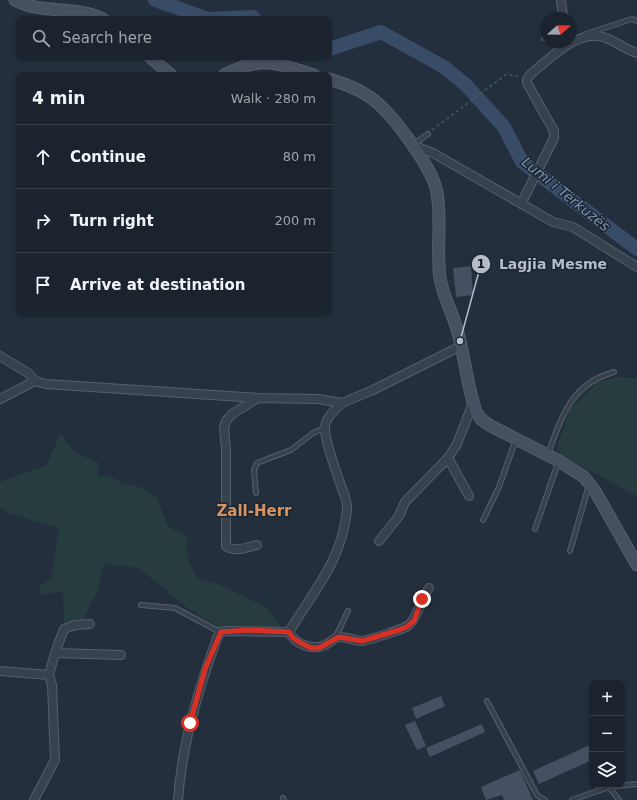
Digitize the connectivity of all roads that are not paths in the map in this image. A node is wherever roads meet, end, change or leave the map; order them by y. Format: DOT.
graph roads {
  1 [pos="15,0"];
  2 [pos="562,0"];
  3 [pos="563,12"];
  4 [pos="94,16"];
  5 [pos="637,22"];
  6 [pos="577,39"];
  7 [pos="577,40"];
  8 [pos="563,48"];
  9 [pos="637,53"];
  10 [pos="154,60"];
  11 [pos="168,72"];
  12 [pos="231,72"];
  13 [pos="305,72"];
  14 [pos="332,80"];
  15 [pos="428,134"];
  16 [pos="412,145"];
  17 [pos="521,204"];
  18 [pos="637,267"];
  19 [pos="461,346"];
  20 [pos="0,356"];
  21 [pos="614,372"];
  22 [pos="35,381"];
  23 [pos="258,398"];
  24 [pos="0,399"];
  25 [pos="342,403"];
  26 [pos="473,403"];
  27 [pos="324,428"];
  28 [pos="517,439"];
  29 [pos="548,455"];
  30 [pos="448,458"];
  31 [pos="559,461"];
  32 [pos="589,482"];
  33 [pos="256,493"];
  34 [pos="469,496"];
  35 [pos="482,520"];
  36 [pos="535,529"];
  37 [pos="379,541"];
  38 [pos="257,545"];
  39 [pos="570,551"];
  40 [pos="637,566"];
  41 [pos="429,588"];
  42 [pos="141,605"];
  43 [pos="348,611"];
  44 [pos="90,624"];
  45 [pos="221,632"];
  46 [pos="289,632"];
  47 [pos="335,638"];
  48 [pos="55,653"];
  49 [pos="121,655"];
  50 [pos="0,671"];
  51 [pos="49,675"];
  52 [pos="487,701"];
  53 [pos="637,784"];
  54 [pos="625,785"];
  55 [pos="606,788"];
  56 [pos="610,788"];
  57 [pos="34,800"];
  58 [pos="178,800"];
  59 [pos="545,800"];
  60 [pos="572,800"];
  61 [pos="619,800"];
  1 -- 4 [label="street"];
  2 -- 3 [label="street"];
  5 -- 6 [label="lane"];
  7 -- 9 [label="street"];
  8 -- 17 [label="street"];
  10 -- 11 [label="street"];
  12 -- 13 [label="street"];
  14 -- 16 [label="street"];
  15 -- 16 [label="lane"];
  16 -- 17 [label="street"];
  16 -- 19 [label="street"];
  17 -- 18 [label="street"];
  19 -- 25 [label="street"];
  19 -- 26 [label="street"];
  20 -- 22 [label="street"];
  21 -- 29 [label="lane"];
  22 -- 23 [label="street"];
  22 -- 24 [label="street"];
  23 -- 25 [label="street"];
  23 -- 38 [label="street"];
  25 -- 27 [label="street"];
  26 -- 28 [label="street"];
  26 -- 30 [label="street"];
  27 -- 33 [label="lane"];
  27 -- 46 [label="street"];
  28 -- 29 [label="street"];
  28 -- 35 [label="lane"];
  29 -- 31 [label="street"];
  30 -- 34 [label="street"];
  30 -- 37 [label="street"];
  31 -- 32 [label="street"];
  31 -- 36 [label="lane"];
  32 -- 39 [label="lane"];
  32 -- 40 [label="street"];
  41 -- 47 [label="street"];
  42 -- 45 [label="lane"];
  43 -- 47 [label="lane"];
  44 -- 48 [label="street"];
  45 -- 46 [label="street"];
  45 -- 58 [label="street"];
  46 -- 47 [label="street"];
  48 -- 49 [label="street"];
  48 -- 51 [label="street"];
  50 -- 51 [label="street"];
  51 -- 57 [label="street"];
  52 -- 59 [label="lane"];
  53 -- 54 [label="lane"];
  55 -- 60 [label="lane"];
  56 -- 61 [label="lane"];
}
